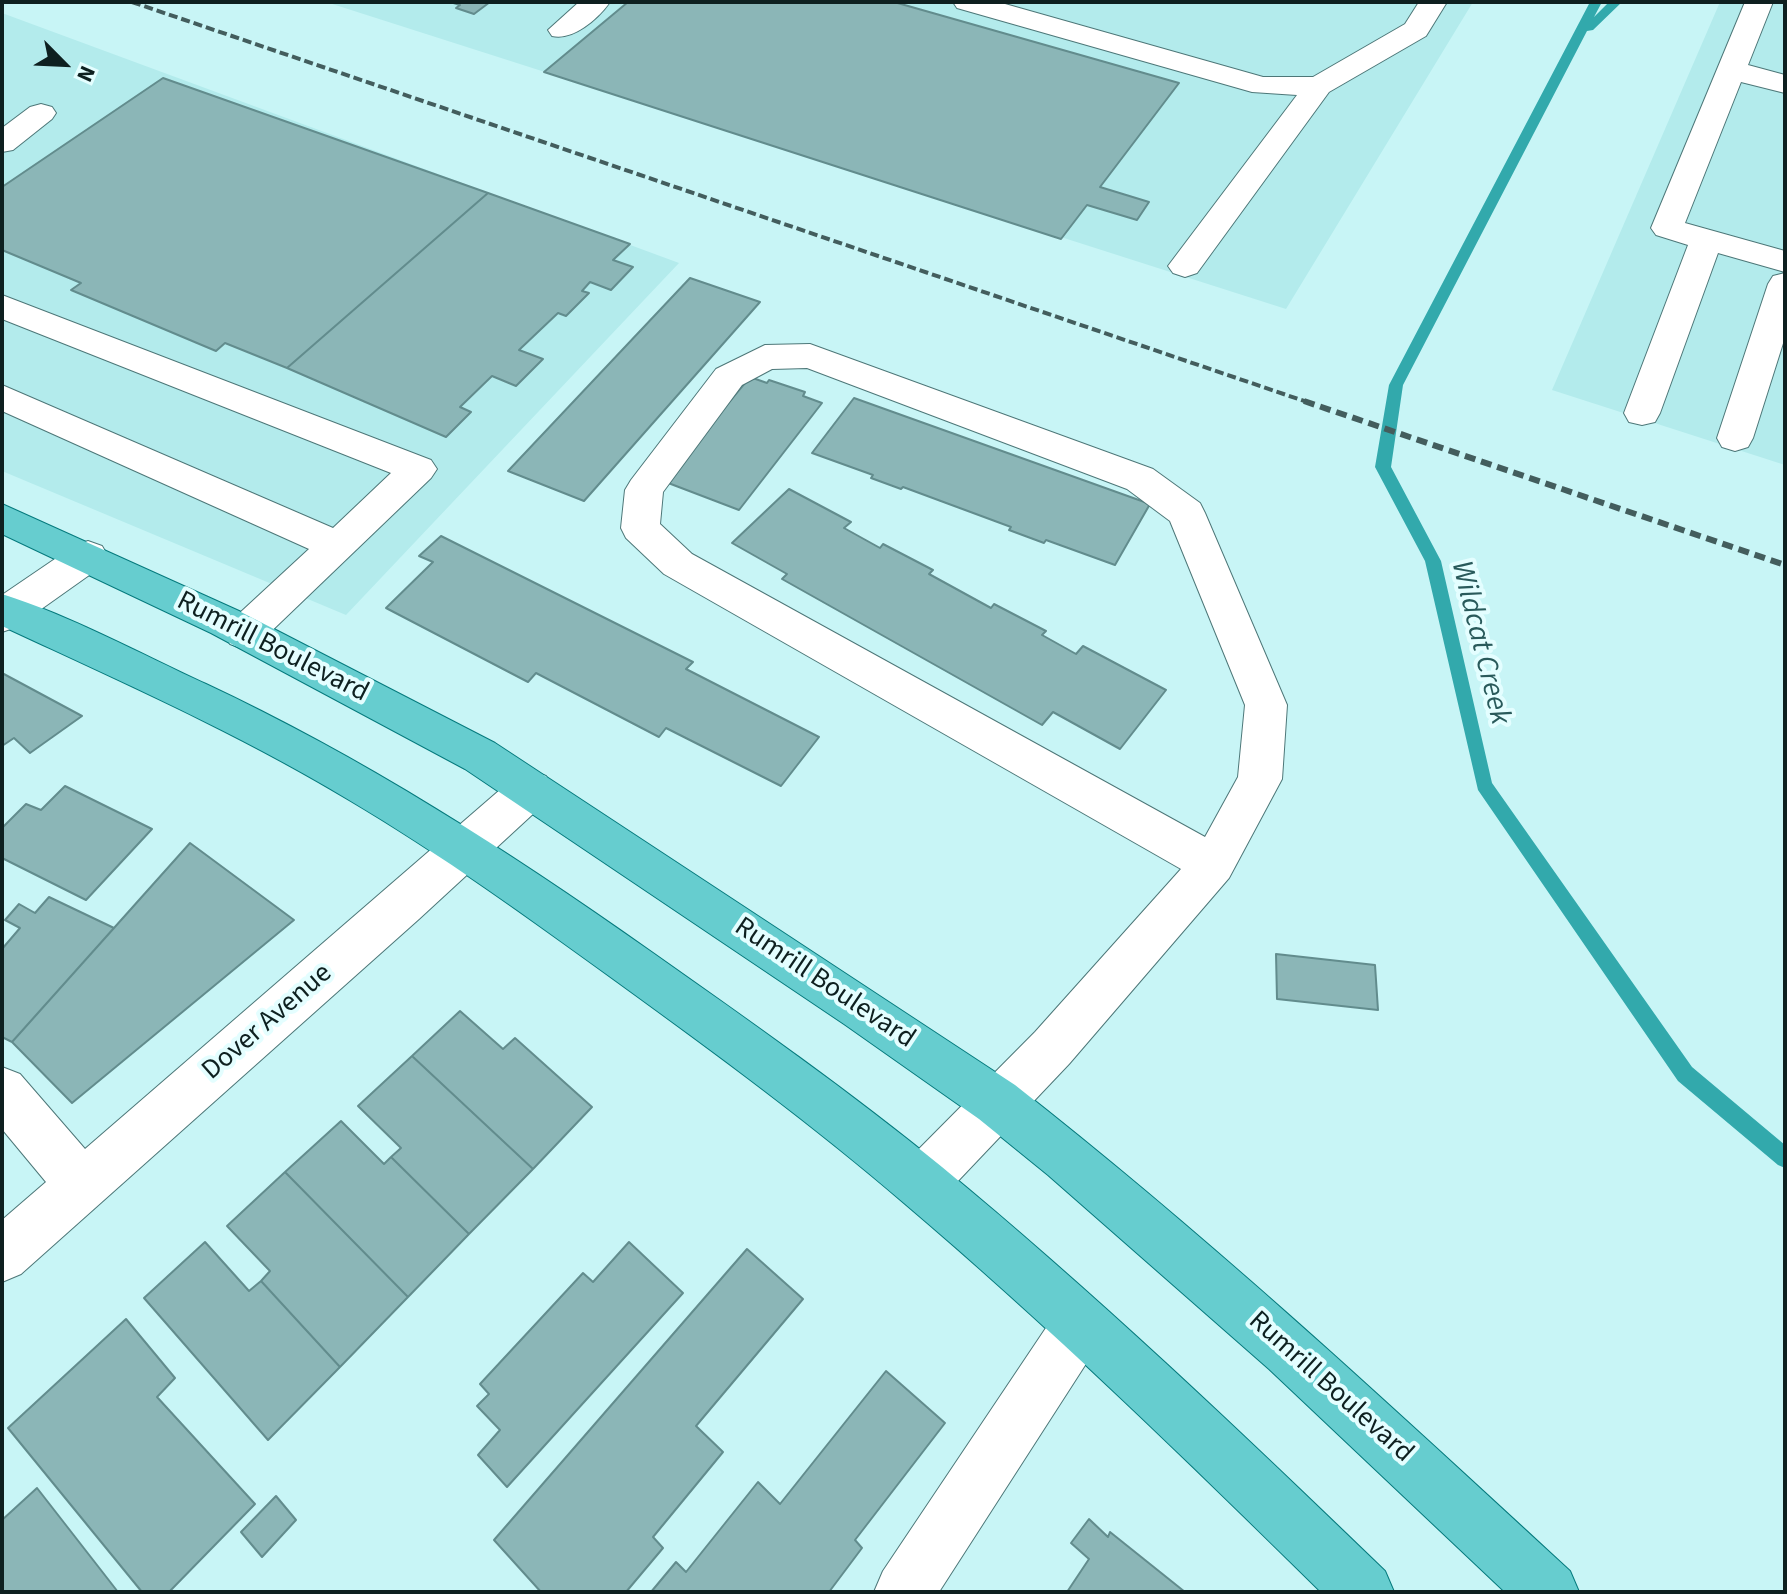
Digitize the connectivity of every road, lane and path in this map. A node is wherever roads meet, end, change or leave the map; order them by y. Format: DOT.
graph roads {
  1 [pos="596,2"];
  2 [pos="967,2"];
  3 [pos="1433,2"];
  4 [pos="1759,2"];
  5 [pos="562,30"];
  6 [pos="1731,70"];
  7 [pos="1785,84"];
  8 [pos="1319,86"];
  9 [pos="2,103"];
  10 [pos="2,143"];
  11 [pos="1706,240"];
  12 [pos="1785,262"];
  13 [pos="1185,266"];
  14 [pos="1785,284"];
  15 [pos="2,306"];
  16 [pos="2,397"];
  17 [pos="1642,413"];
  18 [pos="1735,438"];
  19 [pos="2,518"];
  20 [pos="338,546"];
  21 [pos="88,556"];
  22 [pos="4,612"];
  23 [pos="244,633"];
  24 [pos="531,789"];
  25 [pos="463,851"];
  26 [pos="1213,864"];
  27 [pos="2,1091"];
  28 [pos="997,1102"];
  29 [pos="921,1183"];
  30 [pos="82,1185"];
  31 [pos="2,1255"];
  32 [pos="1081,1323"];
  33 [pos="904,1592"];
  34 [pos="1364,1592"];
  35 [pos="1549,1592"];
  1 -- 5 [label="street"];
  2 -- 8 [label="street"];
  3 -- 8 [label="street"];
  4 -- 6 [label="street"];
  6 -- 7 [label="street"];
  6 -- 11 [label="street"];
  8 -- 13 [label="street"];
  9 -- 10 [label="street"];
  11 -- 12 [label="street"];
  11 -- 17 [label="street"];
  14 -- 18 [label="street"];
  15 -- 20 [label="street"];
  16 -- 20 [label="street"];
  19 -- 21 [label="main road, Rumrill Boulevard"];
  20 -- 23 [label="street"];
  21 -- 22 [label="street"];
  21 -- 23 [label="main road, Rumrill Boulevard"];
  22 -- 25 [label="main road"];
  23 -- 24 [label="main road, Rumrill Boulevard"];
  24 -- 25 [label="street, Dover Avenue"];
  24 -- 28 [label="main road, Rumrill Boulevard"];
  25 -- 29 [label="main road"];
  25 -- 30 [label="street, Dover Avenue"];
  26 -- 26 [label="street"];
  26 -- 28 [label="street"];
  27 -- 30 [label="street"];
  28 -- 29 [label="street"];
  28 -- 35 [label="main road, Rumrill Boulevard"];
  29 -- 32 [label="main road"];
  30 -- 31 [label="street, Dover Avenue"];
  32 -- 33 [label="street"];
  32 -- 34 [label="main road"];
}
